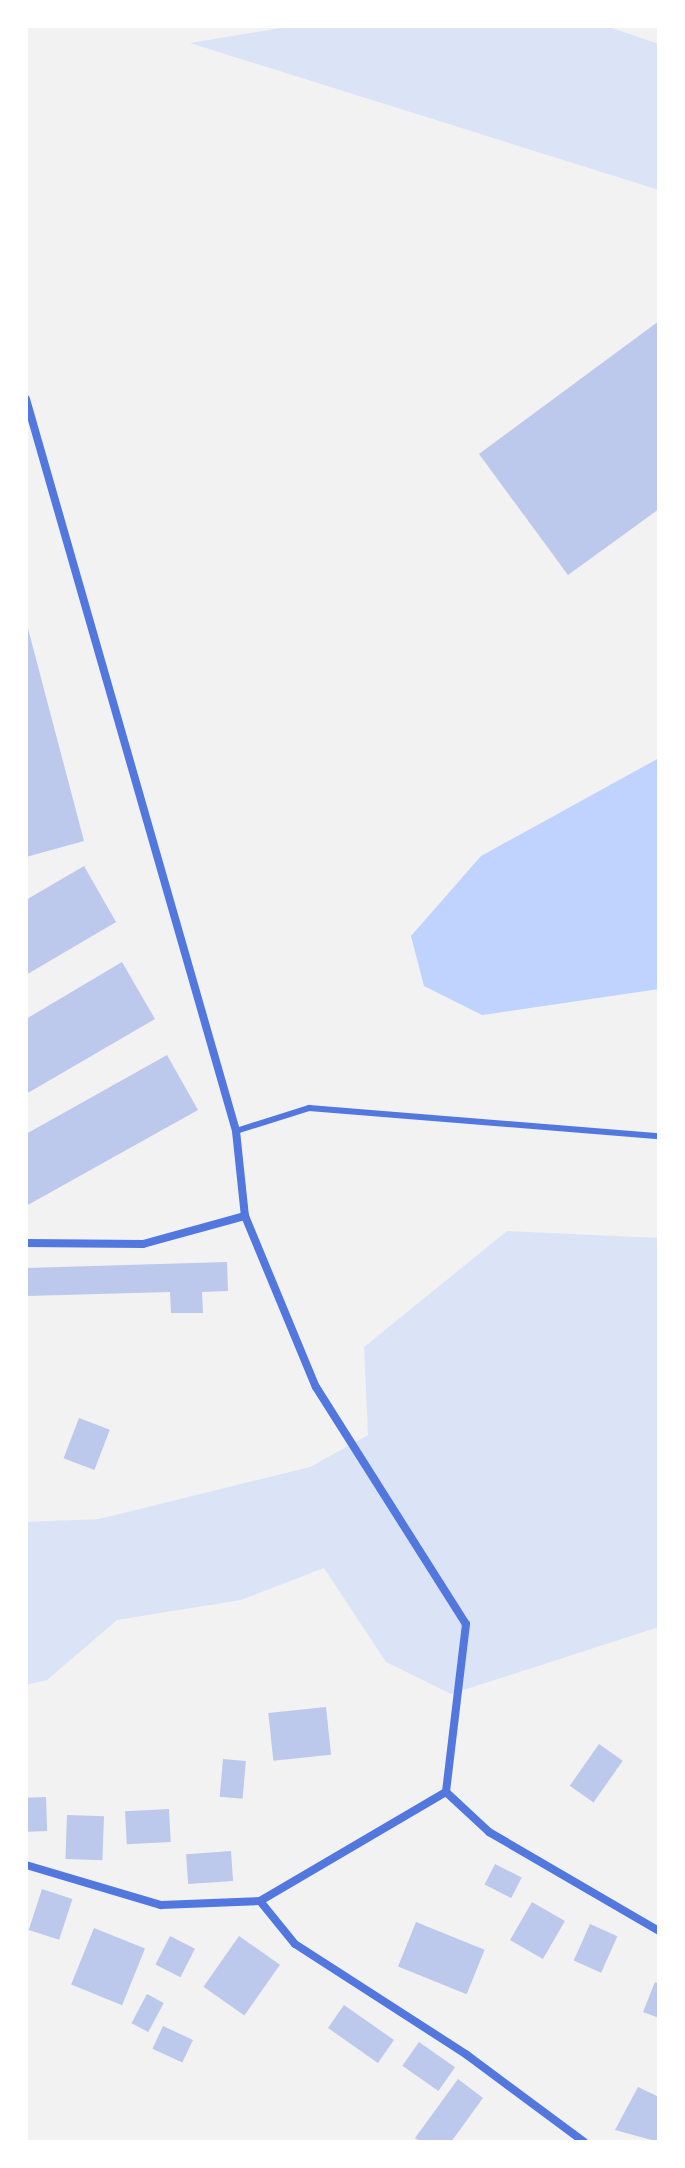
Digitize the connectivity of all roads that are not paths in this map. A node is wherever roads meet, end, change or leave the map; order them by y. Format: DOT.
graph roads {
  1 [pos="26,399"];
  2 [pos="236,1131"];
  3 [pos="659,1136"];
  4 [pos="245,1216"];
  5 [pos="26,1243"];
  6 [pos="446,1792"];
  7 [pos="26,1865"];
  8 [pos="260,1901"];
  9 [pos="659,1931"];
  10 [pos="584,2142"];
  1 -- 2 [label="street"];
  2 -- 3 [label="lane"];
  2 -- 4 [label="street"];
  4 -- 5 [label="street"];
  4 -- 6 [label="street"];
  6 -- 8 [label="street"];
  6 -- 9 [label="street"];
  7 -- 8 [label="street"];
  8 -- 10 [label="street"];
}
